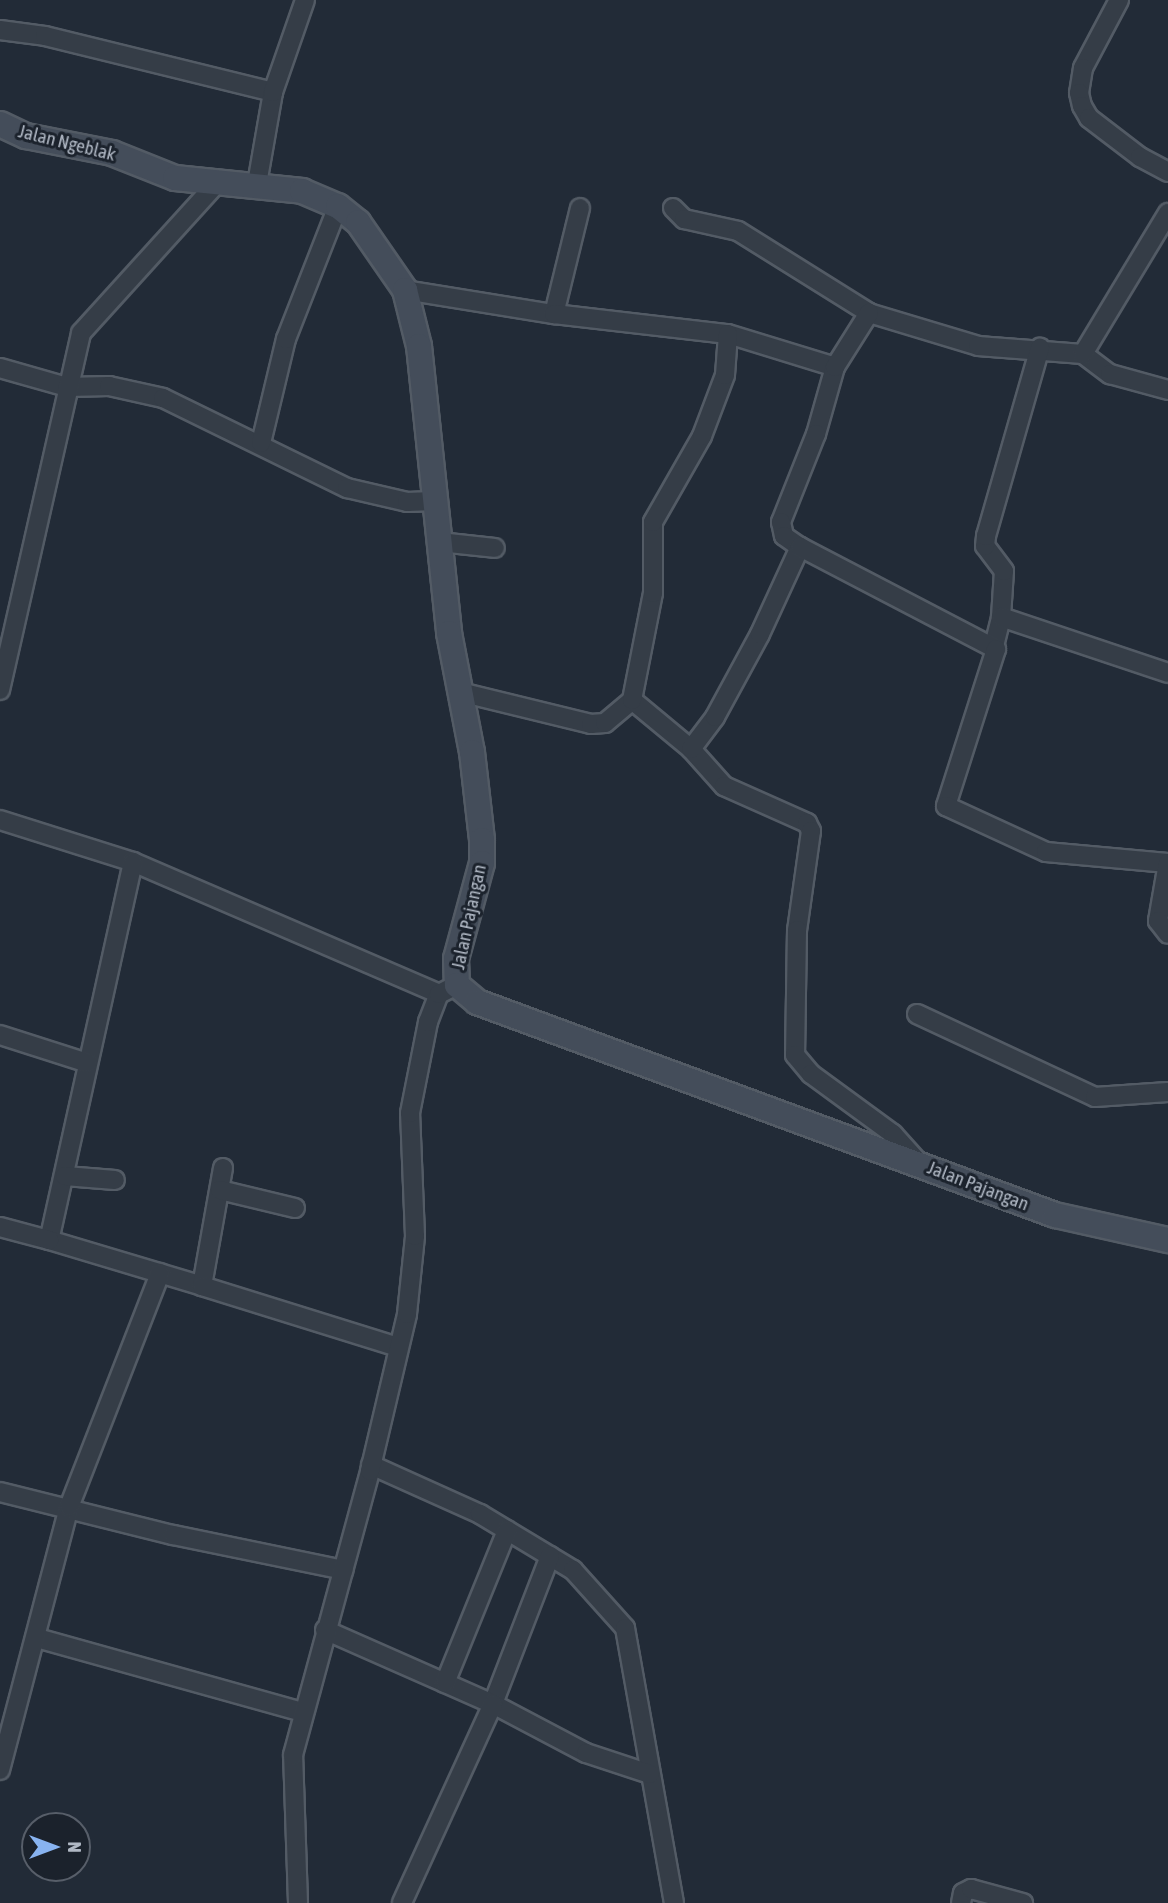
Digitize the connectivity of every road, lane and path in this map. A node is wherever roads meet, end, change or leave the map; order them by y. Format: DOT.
graph roads {
  1 [pos="305,0"];
  2 [pos="1119,0"];
  3 [pos="0,30"];
  4 [pos="273,92"];
  5 [pos="0,124"];
  6 [pos="1168,172"];
  7 [pos="218,183"];
  8 [pos="257,184"];
  9 [pos="338,206"];
  10 [pos="580,208"];
  11 [pos="673,208"];
  12 [pos="1168,213"];
  13 [pos="405,289"];
  14 [pos="869,313"];
  15 [pos="554,314"];
  16 [pos="728,334"];
  17 [pos="1040,348"];
  18 [pos="1083,354"];
  19 [pos="835,367"];
  20 [pos="0,368"];
  21 [pos="67,387"];
  22 [pos="1168,390"];
  23 [pos="261,443"];
  24 [pos="434,501"];
  25 [pos="439,542"];
  26 [pos="800,547"];
  27 [pos="495,548"];
  28 [pos="1001,617"];
  29 [pos="993,646"];
  30 [pos="1168,673"];
  31 [pos="0,690"];
  32 [pos="460,692"];
  33 [pos="632,700"];
  34 [pos="691,749"];
  35 [pos="0,820"];
  36 [pos="132,862"];
  37 [pos="1168,863"];
  38 [pos="1168,934"];
  39 [pos="448,989"];
  40 [pos="917,1014"];
  41 [pos="0,1035"];
  42 [pos="88,1063"];
  43 [pos="1168,1092"];
  44 [pos="918,1163"];
  45 [pos="223,1168"];
  46 [pos="65,1176"];
  47 [pos="115,1180"];
  48 [pos="220,1190"];
  49 [pos="295,1209"];
  50 [pos="0,1227"];
  51 [pos="49,1240"];
  52 [pos="1168,1240"];
  53 [pos="160,1273"];
  54 [pos="202,1286"];
  55 [pos="398,1347"];
  56 [pos="372,1465"];
  57 [pos="0,1492"];
  58 [pos="69,1507"];
  59 [pos="507,1530"];
  60 [pos="550,1556"];
  61 [pos="343,1570"];
  62 [pos="325,1630"];
  63 [pos="37,1638"];
  64 [pos="445,1683"];
  65 [pos="493,1704"];
  66 [pos="302,1712"];
  67 [pos="0,1770"];
  68 [pos="650,1774"];
  69 [pos="298,1903"];
  70 [pos="402,1903"];
  71 [pos="674,1903"];
  72 [pos="961,1903"];
  73 [pos="1023,1903"];
  1 -- 4 [label="street"];
  2 -- 6 [label="street"];
  3 -- 4 [label="street"];
  4 -- 8 [label="street"];
  5 -- 7 [label="main road, Jalan Ngeblak"];
  7 -- 8 [label="main road, Jalan Ngeblak"];
  7 -- 21 [label="street"];
  8 -- 9 [label="main road, Jalan Pajangan"];
  9 -- 13 [label="main road, Jalan Pajangan"];
  9 -- 23 [label="street"];
  10 -- 15 [label="street"];
  11 -- 14 [label="street"];
  12 -- 18 [label="street"];
  13 -- 15 [label="street"];
  13 -- 24 [label="main road, Jalan Pajangan"];
  14 -- 17 [label="street"];
  14 -- 19 [label="street"];
  15 -- 16 [label="street"];
  16 -- 19 [label="street"];
  16 -- 33 [label="street"];
  17 -- 18 [label="street"];
  17 -- 28 [label="street"];
  18 -- 22 [label="street"];
  19 -- 26 [label="street"];
  20 -- 21 [label="street"];
  21 -- 23 [label="street"];
  21 -- 31 [label="street"];
  23 -- 24 [label="street"];
  24 -- 25 [label="main road, Jalan Pajangan"];
  25 -- 27 [label="street"];
  25 -- 32 [label="main road, Jalan Pajangan"];
  26 -- 29 [label="street"];
  26 -- 34 [label="street"];
  28 -- 29 [label="street"];
  28 -- 30 [label="street"];
  29 -- 37 [label="street"];
  32 -- 33 [label="street"];
  32 -- 39 [label="main road, Jalan Pajangan"];
  33 -- 34 [label="street"];
  34 -- 44 [label="street"];
  35 -- 36 [label="street"];
  36 -- 39 [label="street"];
  36 -- 42 [label="street"];
  37 -- 38 [label="street"];
  39 -- 44 [label="main road, Jalan Pajangan"];
  39 -- 55 [label="street"];
  40 -- 43 [label="street"];
  41 -- 42 [label="street"];
  42 -- 46 [label="street"];
  44 -- 52 [label="main road, Jalan Pajangan"];
  45 -- 48 [label="street"];
  46 -- 47 [label="street"];
  46 -- 51 [label="street"];
  48 -- 49 [label="street"];
  48 -- 54 [label="street"];
  50 -- 51 [label="street"];
  51 -- 53 [label="street"];
  53 -- 54 [label="street"];
  53 -- 58 [label="street"];
  54 -- 55 [label="street"];
  55 -- 56 [label="street"];
  56 -- 59 [label="street"];
  56 -- 61 [label="street"];
  57 -- 58 [label="street"];
  58 -- 61 [label="street"];
  58 -- 63 [label="street"];
  59 -- 60 [label="street"];
  59 -- 64 [label="street"];
  60 -- 65 [label="street"];
  60 -- 68 [label="street"];
  61 -- 62 [label="street"];
  62 -- 64 [label="street"];
  62 -- 66 [label="street"];
  63 -- 66 [label="street"];
  63 -- 67 [label="street"];
  64 -- 65 [label="street"];
  65 -- 68 [label="street"];
  65 -- 70 [label="street"];
  66 -- 69 [label="street"];
  68 -- 71 [label="street"];
  72 -- 73 [label="street"];
}
